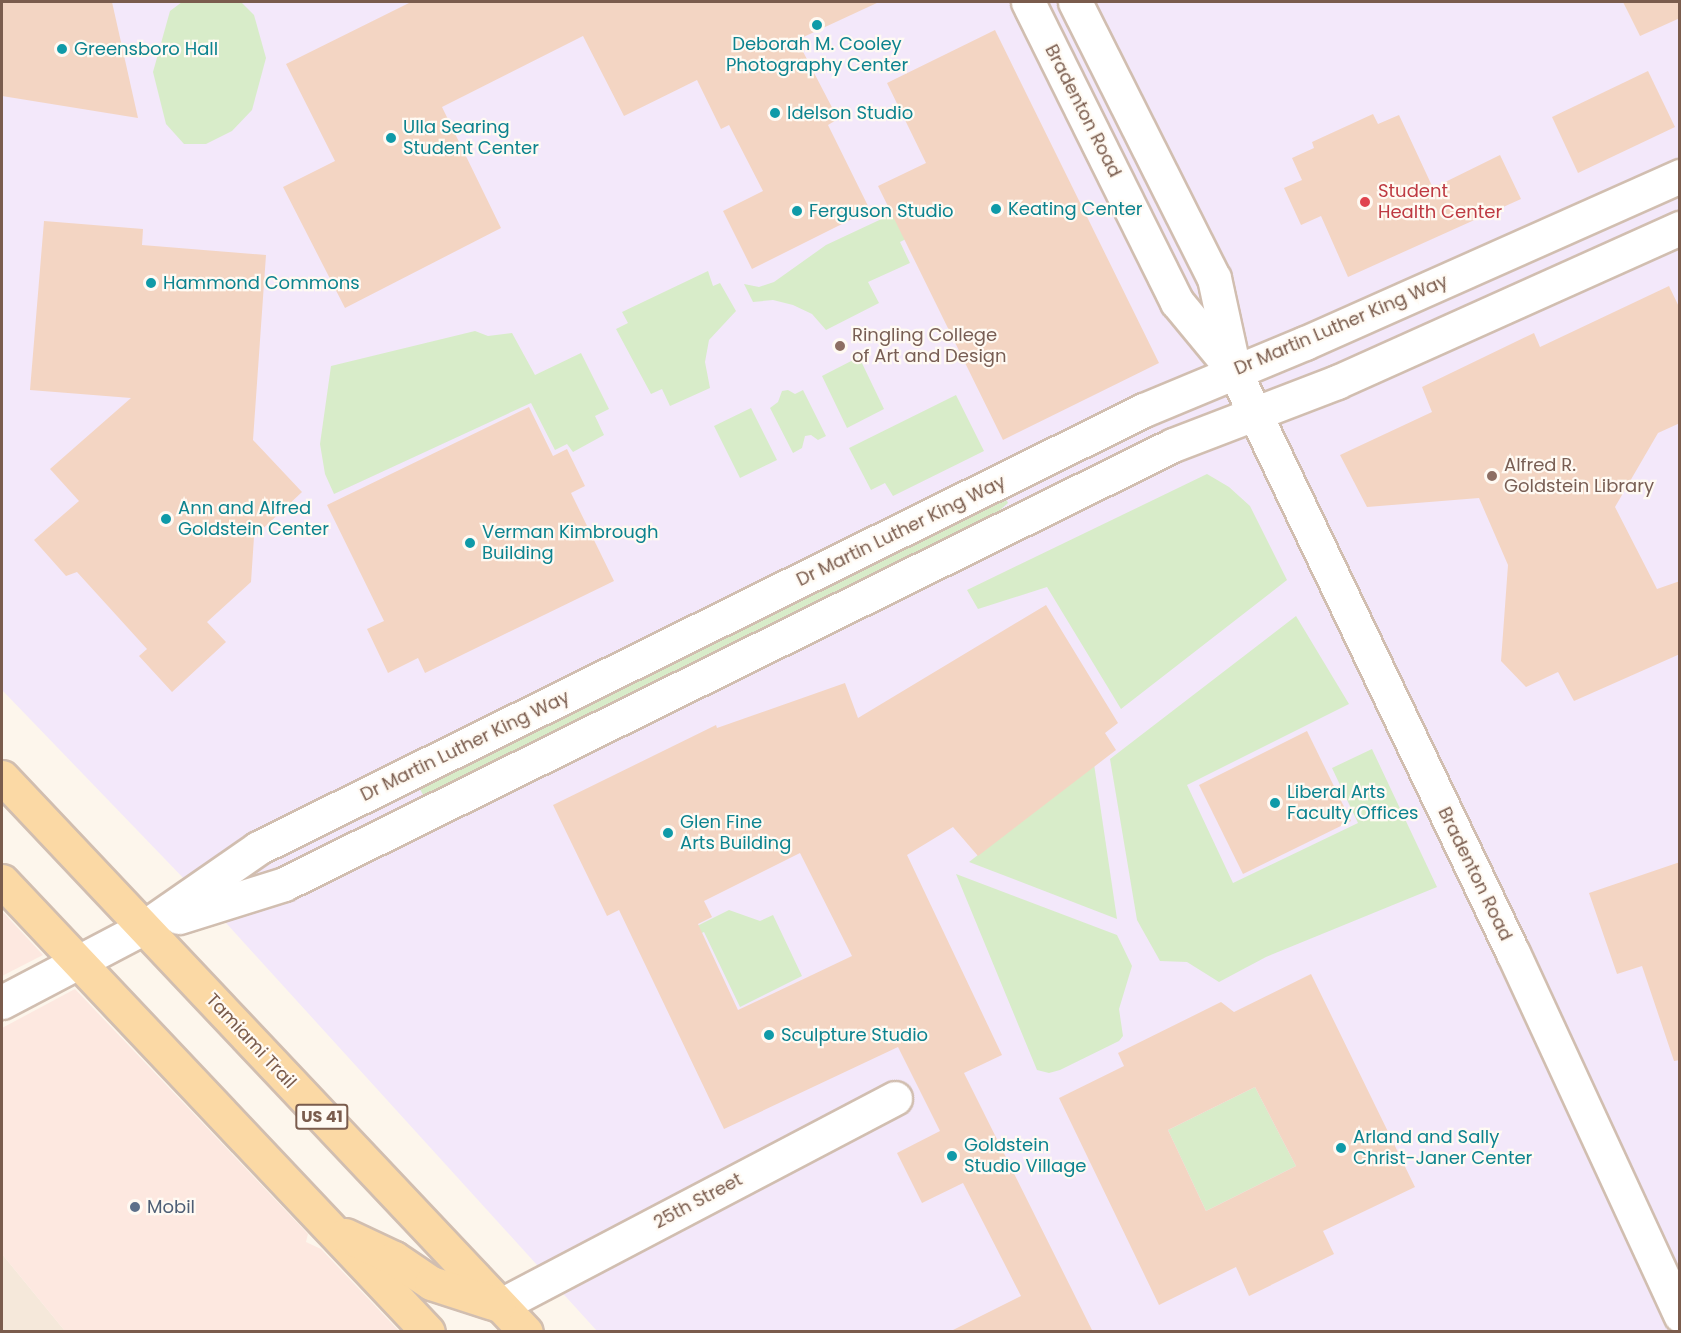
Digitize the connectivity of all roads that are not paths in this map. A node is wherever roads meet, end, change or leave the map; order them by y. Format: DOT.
graph roads {
  1 [pos="1029,2"];
  2 [pos="1075,2"];
  3 [pos="1680,176"];
  4 [pos="1680,228"];
  5 [pos="1234,370"];
  6 [pos="1254,411"];
  7 [pos="2,777"];
  8 [pos="2,881"];
  9 [pos="143,928"];
  10 [pos="78,962"];
  11 [pos="2,1002"];
  12 [pos="895,1098"];
  13 [pos="332,1230"];
  14 [pos="501,1305"];
  15 [pos="1680,1315"];
  16 [pos="428,1332"];
  17 [pos="526,1332"];
  1 -- 5 [label="street, Bradenton Road"];
  2 -- 5 [label="street, Bradenton Road"];
  3 -- 5 [label="street, Dr Martin Luther King Way"];
  4 -- 6 [label="street, Dr Martin Luther King Way"];
  5 -- 6 [label="street, Bradenton Road"];
  5 -- 9 [label="street, Dr Martin Luther King Way"];
  6 -- 9 [label="street, Dr Martin Luther King Way"];
  6 -- 15 [label="street, Bradenton Road"];
  7 -- 9 [label="main road, Tamiami Trail / US 41"];
  8 -- 10 [label="main road"];
  9 -- 10 [label="street, Dr Martin Luther King Way"];
  9 -- 14 [label="main road, Tamiami Trail / US 41"];
  10 -- 11 [label="street, Dr Martin Luther King Way"];
  10 -- 13 [label="main road"];
  12 -- 14 [label="street, 25th Street"];
  13 -- 14 [label="main road"];
  13 -- 16 [label="main road"];
  14 -- 17 [label="main road, Tamiami Trail / US 41"];
}
